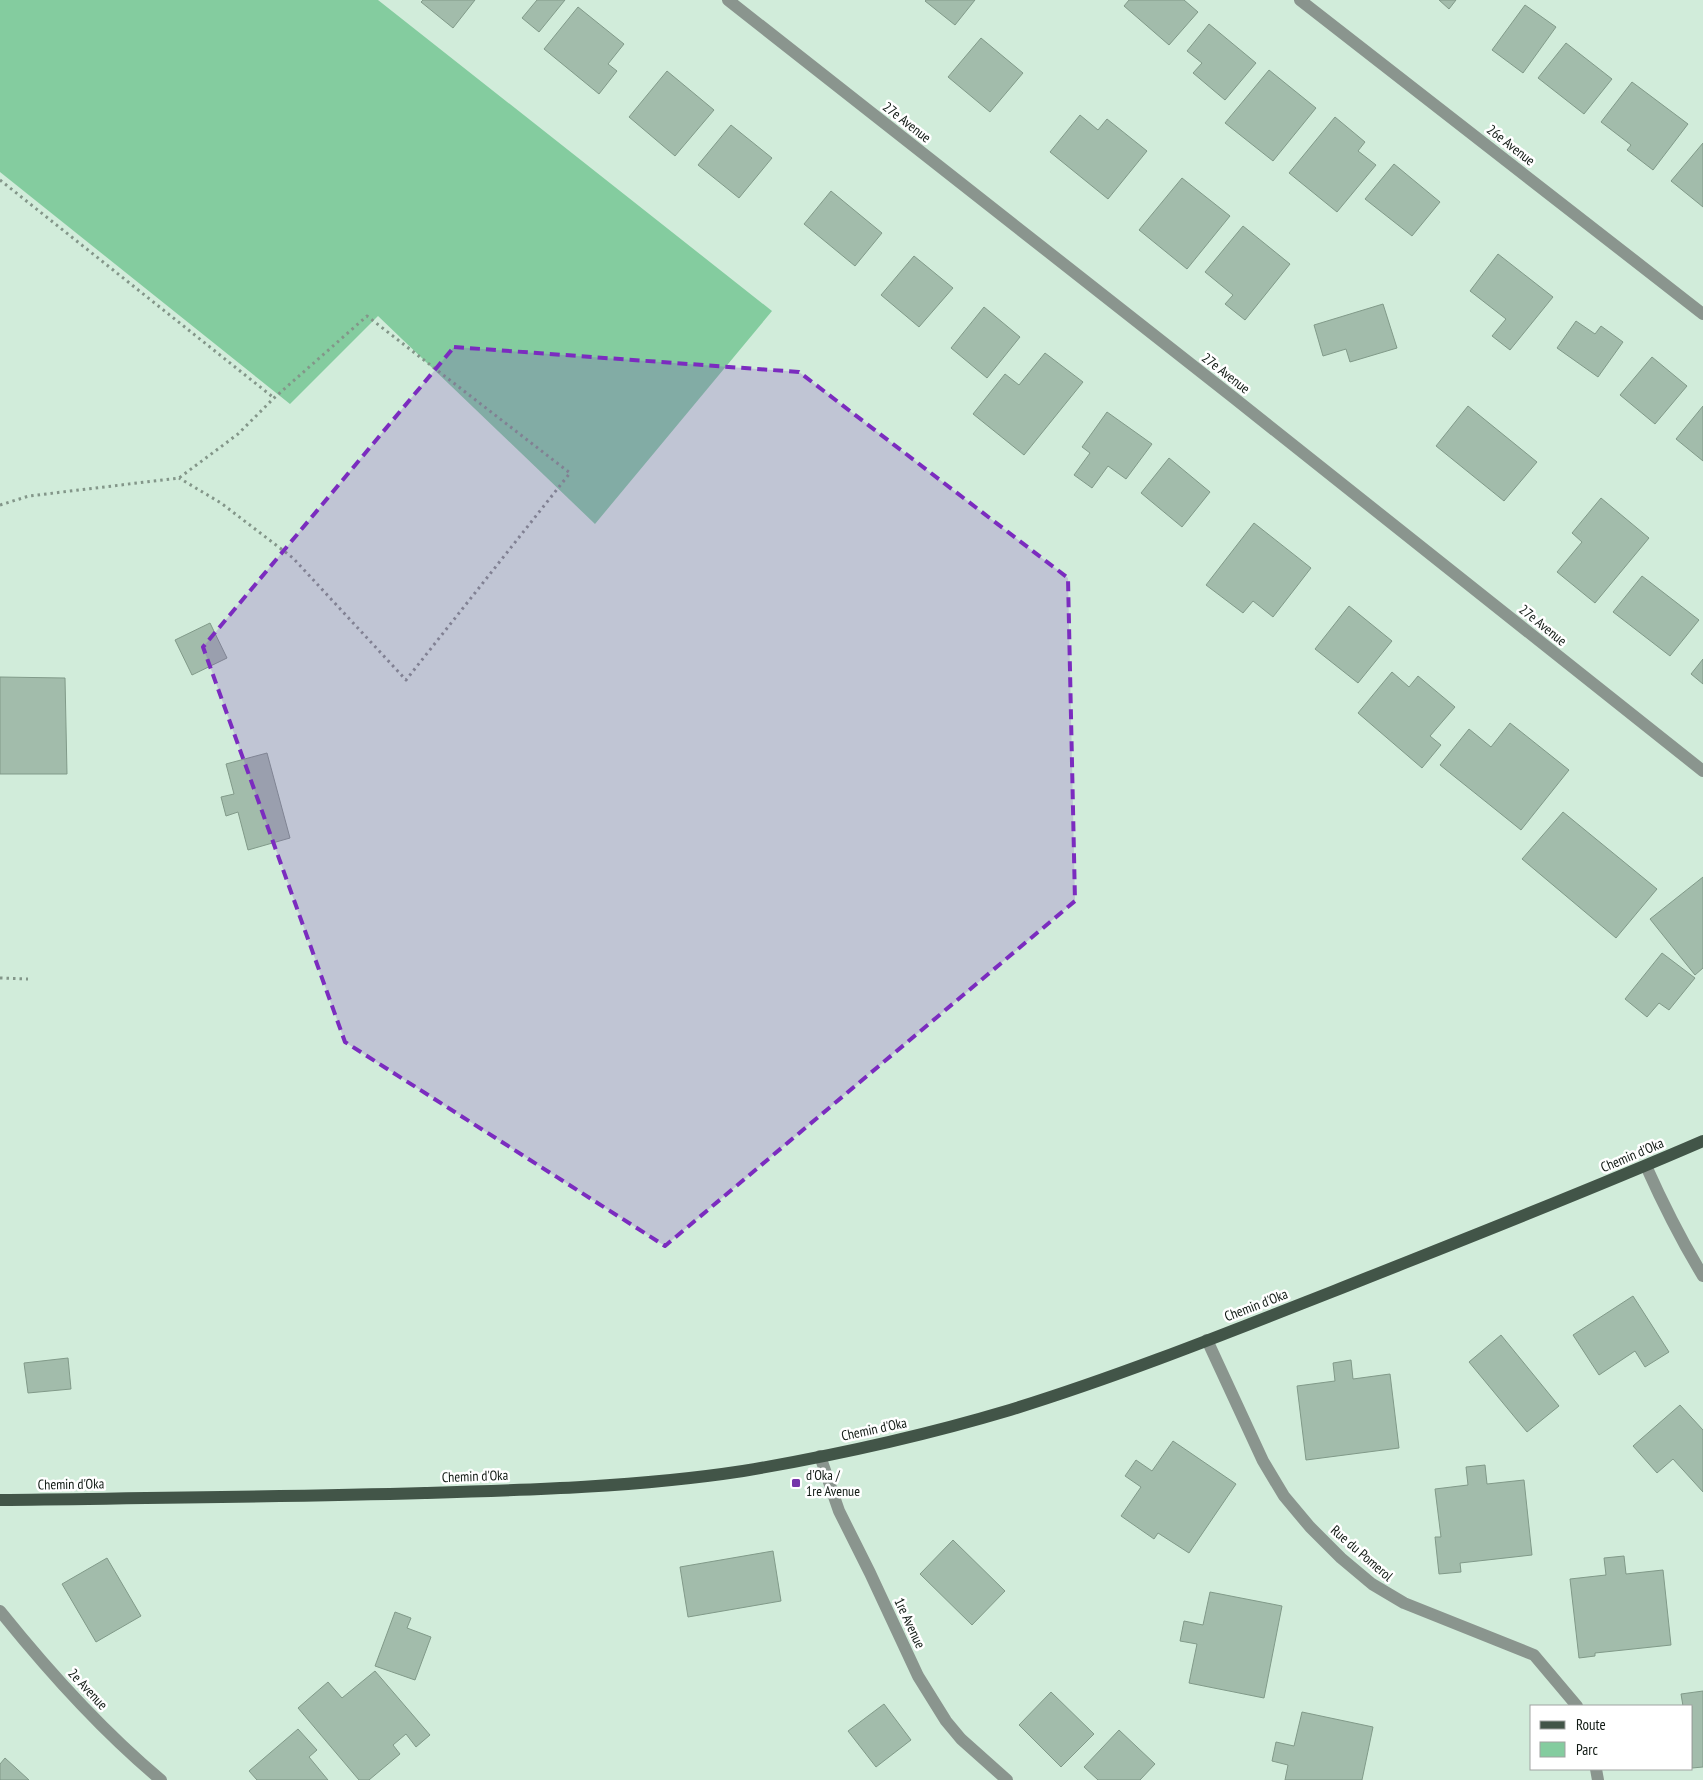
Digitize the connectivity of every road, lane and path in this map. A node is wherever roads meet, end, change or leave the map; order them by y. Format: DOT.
graph roads {
  1 [pos="728,0"];
  2 [pos="1300,0"];
  3 [pos="0,180"];
  4 [pos="1703,314"];
  5 [pos="274,398"];
  6 [pos="179,478"];
  7 [pos="0,505"];
  8 [pos="1703,771"];
  9 [pos="0,978"];
  10 [pos="28,979"];
  11 [pos="1703,1141"];
  12 [pos="1646,1166"];
  13 [pos="1703,1276"];
  14 [pos="1207,1340"];
  15 [pos="820,1456"];
  16 [pos="0,1500"];
  17 [pos="0,1611"];
  18 [pos="1576,1705"];
  19 [pos="162,1780"];
  20 [pos="1007,1780"];
  1 -- 8 [label="street, 27e Avenue"];
  2 -- 4 [label="street, 26e Avenue"];
  3 -- 5 [label="path"];
  5 -- 6 [label="path"];
  5 -- 6 [label="path"];
  6 -- 7 [label="path"];
  9 -- 10 [label="path"];
  11 -- 12 [label="main road, Chemin d'Oka"];
  12 -- 13 [label="street"];
  12 -- 14 [label="main road, Chemin d'Oka"];
  14 -- 15 [label="main road, Chemin d'Oka"];
  14 -- 18 [label="street, Rue du Pomerol"];
  15 -- 16 [label="main road, Chemin d'Oka"];
  15 -- 20 [label="street, 1re Avenue"];
  17 -- 19 [label="street, 2e Avenue"];
}
